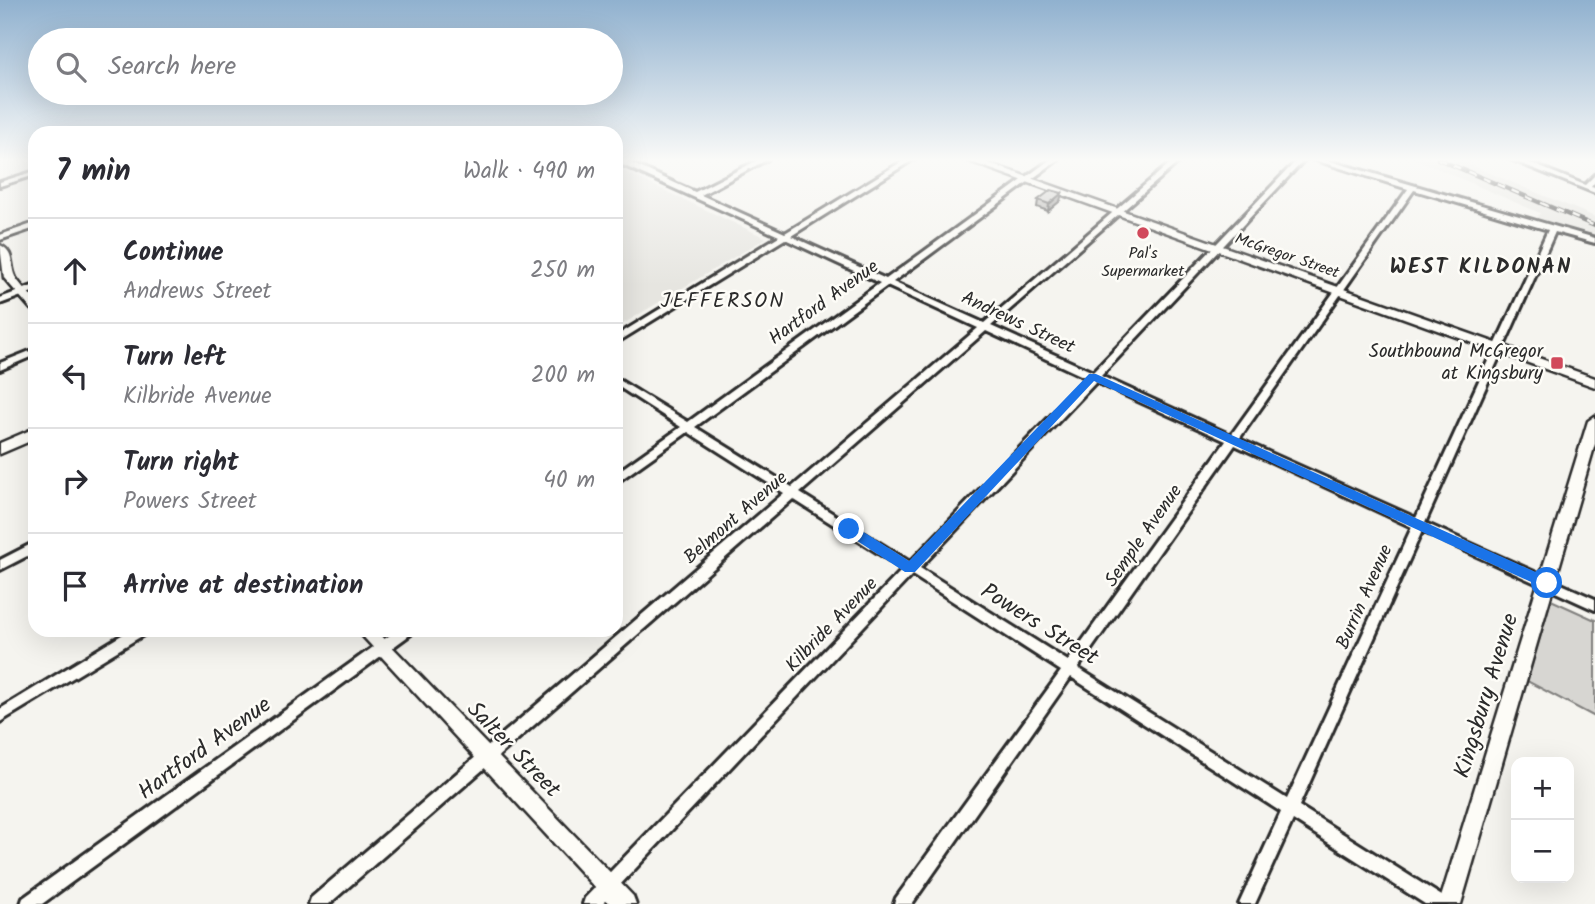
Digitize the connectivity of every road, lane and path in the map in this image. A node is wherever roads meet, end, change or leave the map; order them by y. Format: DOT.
graph roads {
  1 [pos="710,201"];
  2 [pos="843,201"];
  3 [pos="998,201"];
  4 [pos="1087,201"];
  5 [pos="1130,201"];
  6 [pos="1261,201"];
  7 [pos="1403,201"];
  8 [pos="1460,201"];
  9 [pos="1118,212"];
  10 [pos="28,228"];
  11 [pos="1553,229"];
  12 [pos="786,236"];
  13 [pos="0,238"];
  14 [pos="1595,241"];
  15 [pos="0,248"];
  16 [pos="1216,248"];
  17 [pos="885,282"];
  18 [pos="28,291"];
  19 [pos="1340,292"];
  20 [pos="22,293"];
  21 [pos="28,299"];
  22 [pos="0,301"];
  23 [pos="984,327"];
  24 [pos="623,336"];
  25 [pos="1499,348"];
  26 [pos="28,355"];
  27 [pos="0,367"];
  28 [pos="1093,377"];
  29 [pos="1595,383"];
  30 [pos="623,386"];
  31 [pos="1595,421"];
  32 [pos="688,427"];
  33 [pos="28,436"];
  34 [pos="1233,441"];
  35 [pos="0,449"];
  36 [pos="623,474"];
  37 [pos="791,492"];
  38 [pos="1417,524"];
  39 [pos="28,551"];
  40 [pos="0,565"];
  41 [pos="910,568"];
  42 [pos="1547,583"];
  43 [pos="1595,606"];
  44 [pos="130,637"];
  45 [pos="372,637"];
  46 [pos="397,637"];
  47 [pos="382,648"];
  48 [pos="1070,670"];
  49 [pos="0,716"];
  50 [pos="487,759"];
  51 [pos="1290,809"];
  52 [pos="608,886"];
  53 [pos="29,904"];
  54 [pos="317,904"];
  55 [pos="591,904"];
  56 [pos="625,904"];
  57 [pos="902,904"];
  58 [pos="1247,904"];
  59 [pos="1439,904"];
  60 [pos="1450,904"];
  1 -- 12 [label="street, Andrews Street"];
  2 -- 12 [label="street"];
  3 -- 17 [label="street, Hartford Avenue"];
  4 -- 9 [label="main road, McGregor Street"];
  5 -- 9 [label="street, Belmont Avenue"];
  6 -- 16 [label="street, Kilbride Avenue"];
  7 -- 19 [label="street, Semple Avenue"];
  8 -- 11 [label="street"];
  9 -- 16 [label="main road, McGregor Street"];
  9 -- 23 [label="street, Belmont Avenue"];
  10 -- 13 [label="street"];
  11 -- 14 [label="street"];
  11 -- 25 [label="street, Burrin Avenue"];
  12 -- 17 [label="street, Andrews Street"];
  12 -- 24 [label="street"];
  15 -- 20 [label="main road"];
  16 -- 19 [label="main road, McGregor Street"];
  16 -- 28 [label="street, Kilbride Avenue"];
  17 -- 23 [label="street, Andrews Street"];
  17 -- 32 [label="street, Hartford Avenue"];
  18 -- 20 [label="street"];
  19 -- 25 [label="main road, McGregor Street"];
  19 -- 34 [label="street, Semple Avenue"];
  20 -- 21 [label="main road"];
  20 -- 22 [label="street"];
  23 -- 28 [label="street, Andrews Street"];
  23 -- 37 [label="street, Belmont Avenue"];
  25 -- 29 [label="main road, McGregor Street"];
  25 -- 38 [label="street, Burrin Avenue"];
  26 -- 27 [label="street"];
  28 -- 34 [label="street, Andrews Street"];
  28 -- 41 [label="street, Kilbride Avenue"];
  30 -- 32 [label="street, Powers Street"];
  31 -- 42 [label="main road, Kingsbury Avenue"];
  32 -- 36 [label="street, Hartford Avenue"];
  32 -- 37 [label="street, Powers Street"];
  33 -- 35 [label="main road"];
  34 -- 38 [label="street, Andrews Street"];
  34 -- 48 [label="street, Semple Avenue"];
  37 -- 41 [label="street, Powers Street"];
  37 -- 50 [label="street, Belmont Avenue"];
  38 -- 42 [label="street, Andrews Street"];
  38 -- 51 [label="street, Burrin Avenue"];
  39 -- 40 [label="street"];
  41 -- 48 [label="street, Powers Street"];
  41 -- 52 [label="street, Kilbride Avenue"];
  42 -- 43 [label="street, Andrews Street"];
  42 -- 60 [label="main road, Kingsbury Avenue"];
  44 -- 49 [label="street"];
  45 -- 47 [label="main road, Salter Street"];
  46 -- 47 [label="street, Hartford Avenue"];
  47 -- 50 [label="main road, Salter Street"];
  47 -- 53 [label="street, Hartford Avenue"];
  48 -- 51 [label="street, Powers Street"];
  48 -- 57 [label="street, Semple Avenue"];
  50 -- 52 [label="main road, Salter Street"];
  50 -- 54 [label="street, Belmont Avenue"];
  51 -- 58 [label="street, Burrin Avenue"];
  51 -- 59 [label="street, Powers Street"];
  52 -- 55 [label="street, Kilbride Avenue"];
  52 -- 56 [label="main road, Salter Street"];
}
